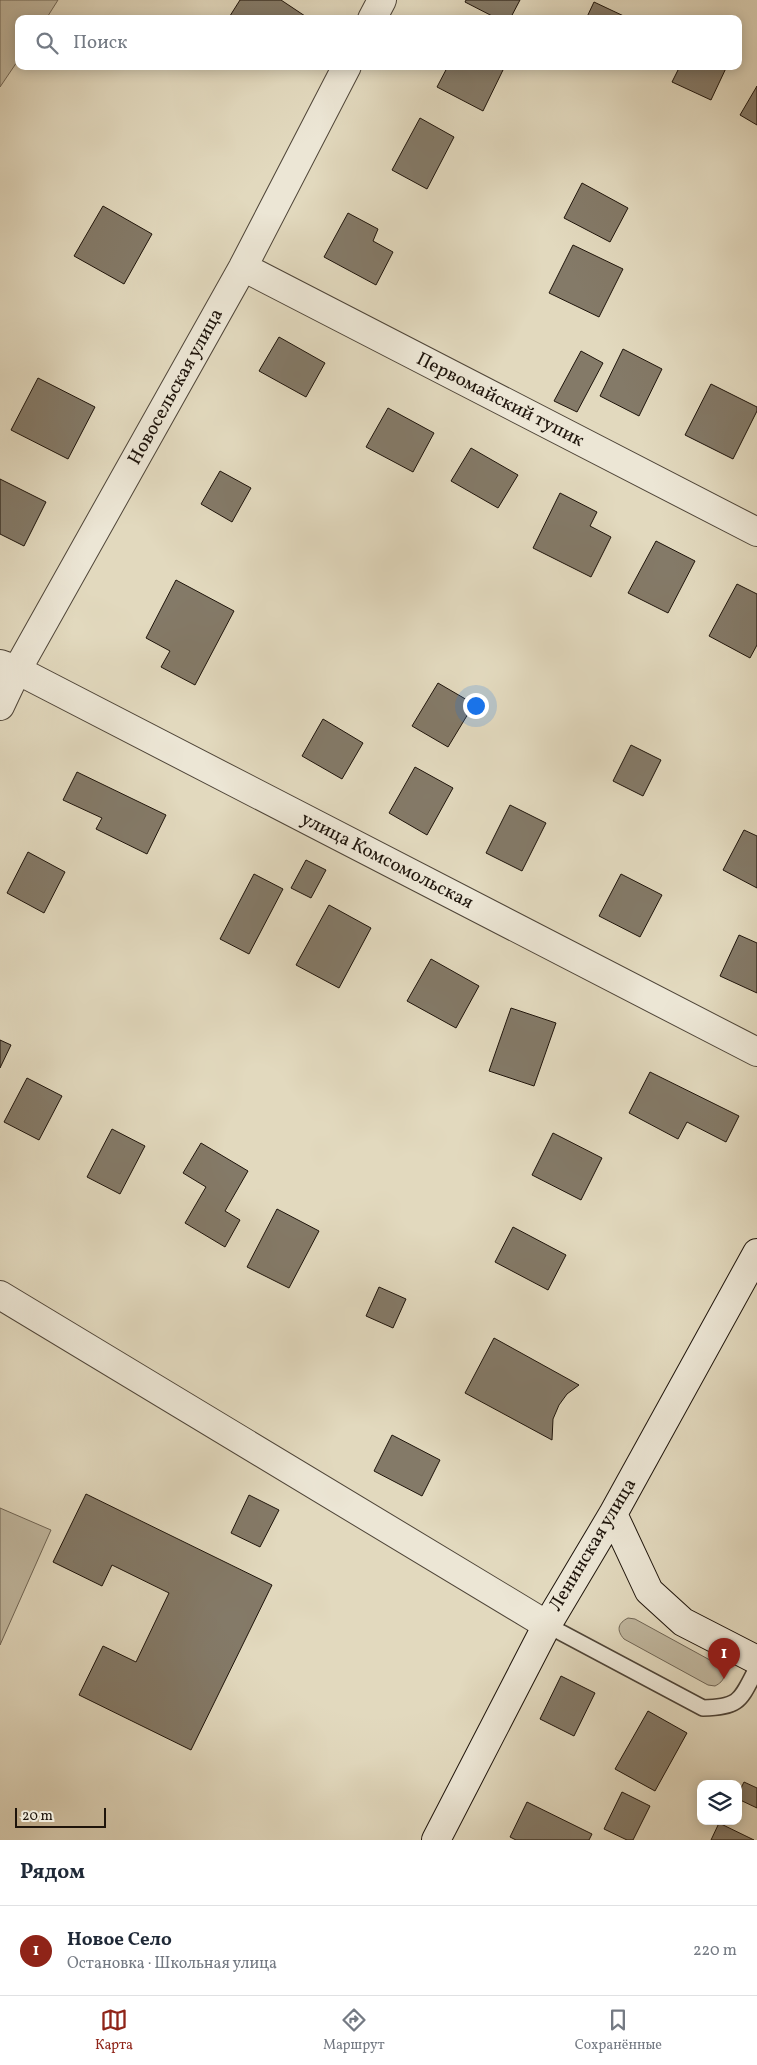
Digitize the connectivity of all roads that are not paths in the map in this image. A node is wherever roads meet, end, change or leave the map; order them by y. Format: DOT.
graph roads {
  1 [pos="382,0"];
  2 [pos="374,15"];
  3 [pos="345,70"];
  4 [pos="243,267"];
  5 [pos="757,532"];
  6 [pos="8,667"];
  7 [pos="0,706"];
  8 [pos="757,1052"];
  9 [pos="757,1253"];
  10 [pos="0,1294"];
  11 [pos="613,1514"];
  12 [pos="546,1625"];
  13 [pos="757,1660"];
  14 [pos="757,1668"];
  15 [pos="436,1840"];
  1 -- 2 [label="street"];
  3 -- 4 [label="street, Новосельская улица"];
  4 -- 5 [label="street, Первомайский тупик"];
  4 -- 6 [label="street, Новосельская улица"];
  6 -- 7 [label="street, Новосельская улица"];
  6 -- 8 [label="street, улица Комсомольская"];
  9 -- 11 [label="street, Ленинская улица"];
  10 -- 12 [label="street"];
  11 -- 12 [label="street, Ленинская улица"];
  11 -- 13 [label="street"];
  12 -- 14 [label="lane"];
  12 -- 15 [label="street, Ленинская улица"];
}
